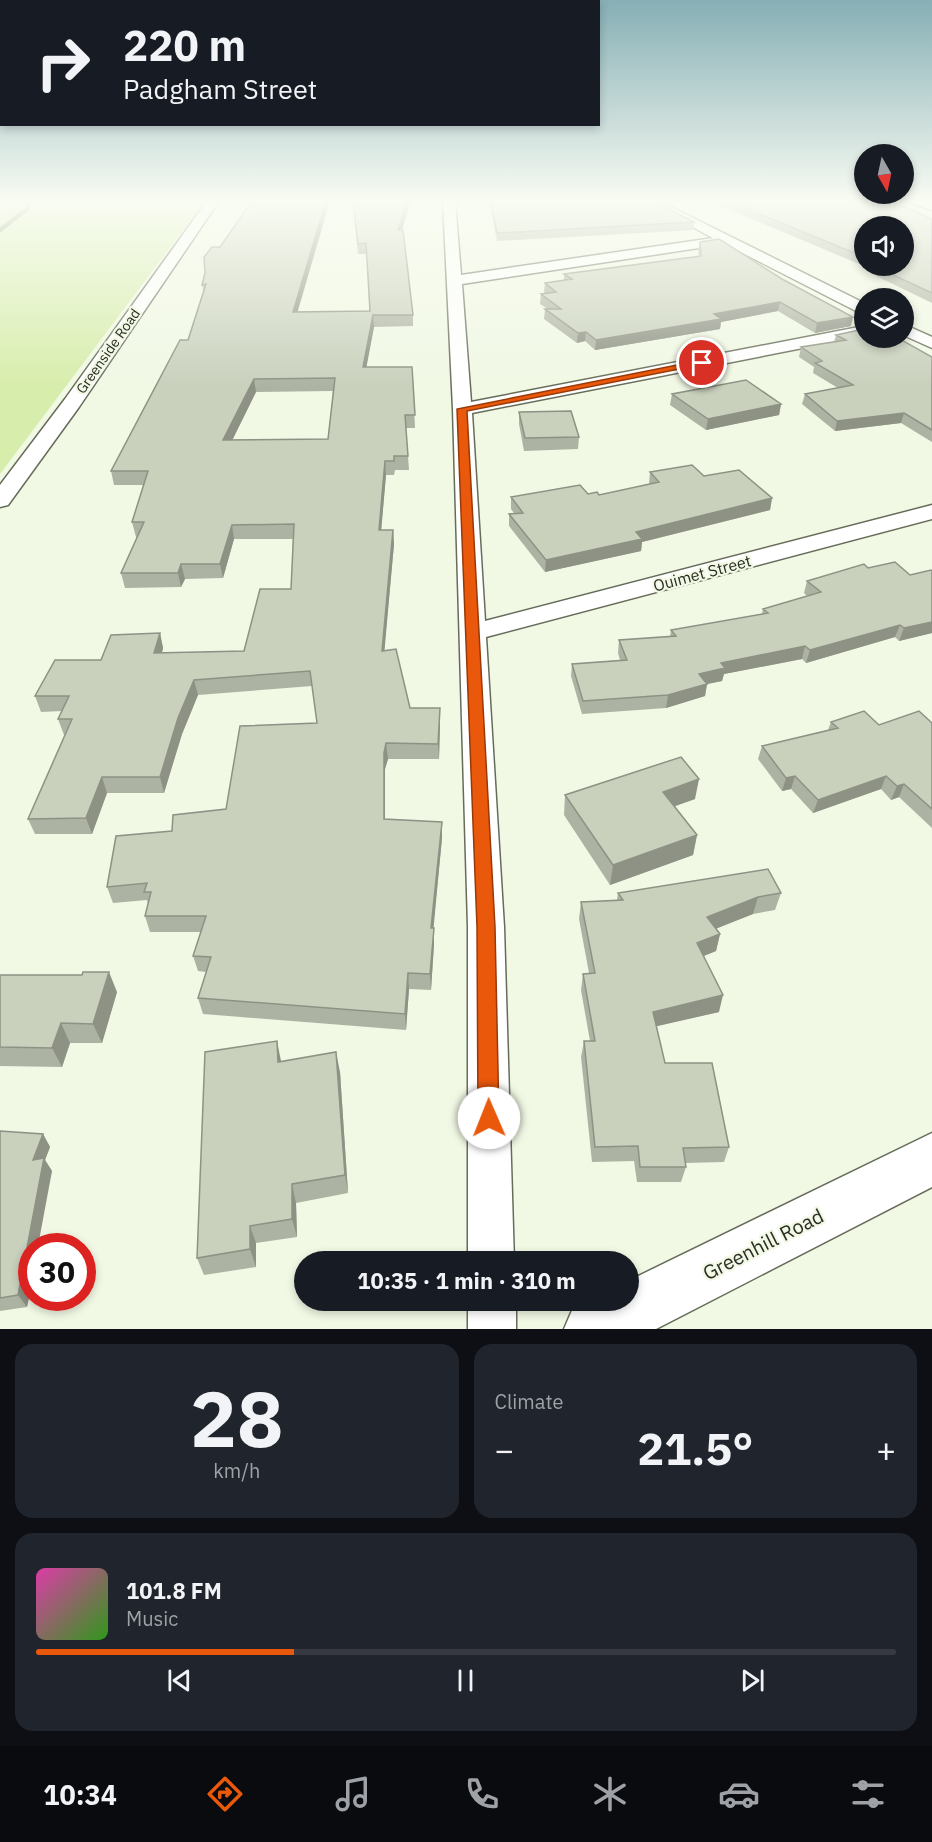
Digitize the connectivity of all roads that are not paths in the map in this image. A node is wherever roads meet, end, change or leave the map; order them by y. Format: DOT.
graph roads {
  1 [pos="170,263"];
  2 [pos="452,263"];
  3 [pos="573,263"];
  4 [pos="773,263"];
  5 [pos="453,281"];
  6 [pos="854,304"];
  7 [pos="854,333"];
  8 [pos="914,334"];
  9 [pos="932,343"];
  10 [pos="462,409"];
  11 [pos="0,500"];
  12 [pos="932,512"];
  13 [pos="471,633"];
  14 [pos="932,1159"];
  15 [pos="491,1251"];
  16 [pos="492,1311"];
  17 [pos="492,1329"];
  18 [pos="594,1329"];
  1 -- 11 [label="street, Greenside Road"];
  2 -- 5 [label="street"];
  3 -- 5 [label="street"];
  4 -- 6 [label="street"];
  5 -- 10 [label="street"];
  7 -- 10 [label="street"];
  8 -- 9 [label="street"];
  10 -- 13 [label="street"];
  12 -- 13 [label="street, Ouimet Street"];
  13 -- 15 [label="street"];
  14 -- 18 [label="street, Greenhill Road"];
  16 -- 17 [label="street"];
}
